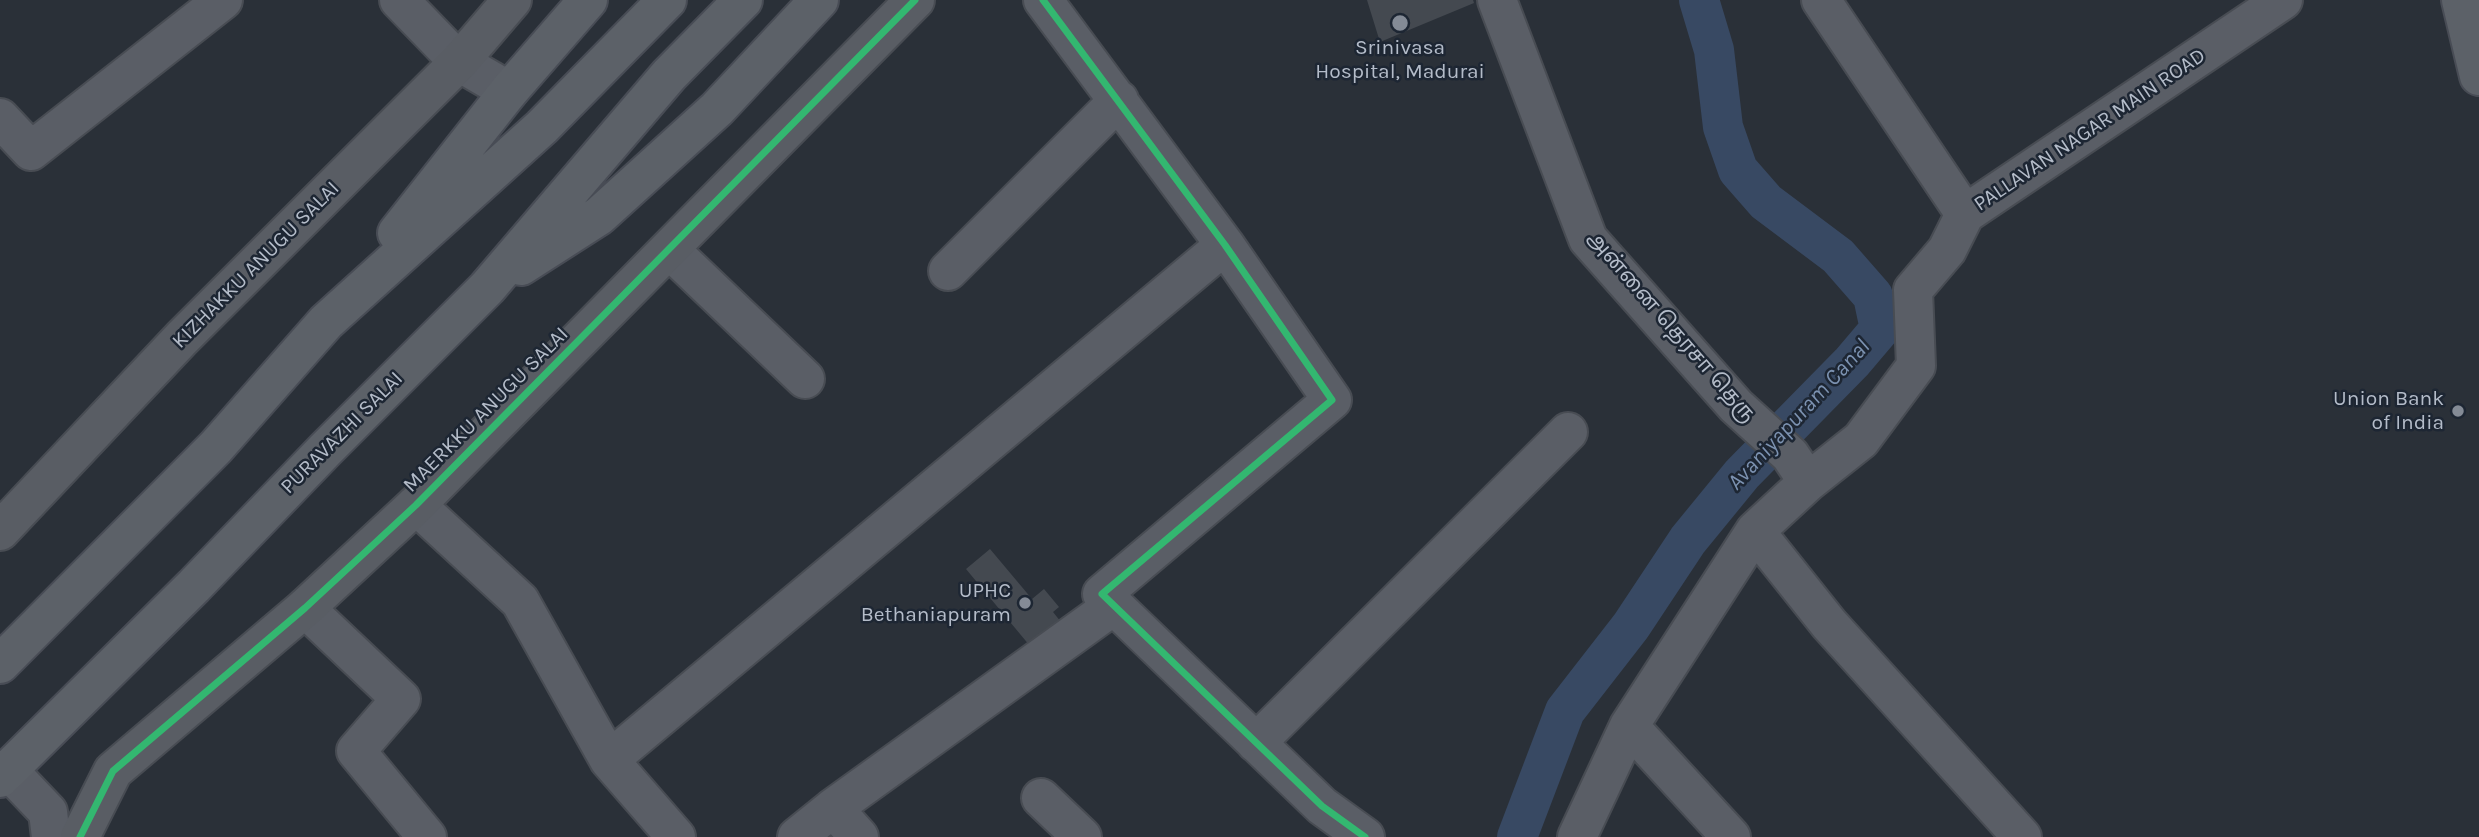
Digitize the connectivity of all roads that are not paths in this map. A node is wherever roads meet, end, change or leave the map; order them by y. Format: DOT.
graph roads {
  1 [pos="223,0"];
  2 [pos="399,0"];
  3 [pos="512,0"];
  4 [pos="588,0"];
  5 [pos="667,0"];
  6 [pos="743,0"];
  7 [pos="819,0"];
  8 [pos="915,0"];
  9 [pos="1043,0"];
  10 [pos="1497,0"];
  11 [pos="1821,0"];
  12 [pos="2283,0"];
  13 [pos="2461,0"];
  14 [pos="458,62"];
  15 [pos="2479,76"];
  16 [pos="509,91"];
  17 [pos="1119,100"];
  18 [pos="0,118"];
  19 [pos="1965,214"];
  20 [pos="1225,245"];
  21 [pos="670,250"];
  22 [pos="948,271"];
  23 [pos="487,288"];
  24 [pos="326,322"];
  25 [pos="805,379"];
  26 [pos="1568,432"];
  27 [pos="1799,468"];
  28 [pos="416,505"];
  29 [pos="0,531"];
  30 [pos="1755,531"];
  31 [pos="1113,606"];
  32 [pos="305,608"];
  33 [pos="0,664"];
  34 [pos="1629,726"];
  35 [pos="1256,743"];
  36 [pos="609,760"];
  37 [pos="4,774"];
  38 [pos="1041,798"];
  39 [pos="833,808"];
  40 [pos="51,837"];
  41 [pos="80,837"];
  42 [pos="427,837"];
  43 [pos="676,837"];
  44 [pos="797,837"];
  45 [pos="859,837"];
  46 [pos="1082,837"];
  47 [pos="1365,837"];
  48 [pos="1577,837"];
  49 [pos="1731,837"];
  50 [pos="2022,837"];
  1 -- 18 [label="street"];
  2 -- 14 [label="street"];
  3 -- 14 [label="street, KIZHAKKU ANUGU SALAI"];
  4 -- 16 [label="main road"];
  5 -- 24 [label="main road"];
  6 -- 23 [label="main road, PURAVAZHI SALAI"];
  7 -- 23 [label="main road"];
  8 -- 21 [label="street, MAERKKU ANUGU SALAI"];
  9 -- 17 [label="street"];
  10 -- 27 [label="street, அன்னை தெரசா தெரு"];
  11 -- 19 [label="street"];
  12 -- 19 [label="street, PALLAVAN NAGAR MAIN ROAD"];
  13 -- 15 [label="main road"];
  14 -- 16 [label="street"];
  14 -- 29 [label="street, KIZHAKKU ANUGU SALAI"];
  16 -- 24 [label="main road"];
  17 -- 20 [label="street"];
  17 -- 22 [label="street"];
  19 -- 27 [label="street, PALLAVAN NAGAR MAIN ROAD"];
  20 -- 31 [label="street"];
  20 -- 36 [label="street"];
  21 -- 25 [label="street"];
  21 -- 28 [label="street, MAERKKU ANUGU SALAI"];
  23 -- 37 [label="main road, PURAVAZHI SALAI"];
  24 -- 33 [label="main road"];
  26 -- 35 [label="street"];
  27 -- 30 [label="street, PALLAVAN NAGAR MAIN ROAD"];
  28 -- 32 [label="street, MAERKKU ANUGU SALAI"];
  28 -- 36 [label="street"];
  30 -- 34 [label="street, PALLAVAN NAGAR MAIN ROAD"];
  30 -- 50 [label="street"];
  31 -- 35 [label="street"];
  31 -- 39 [label="street"];
  32 -- 41 [label="street, MAERKKU ANUGU SALAI"];
  32 -- 42 [label="street"];
  34 -- 48 [label="street, PALLAVAN NAGAR MAIN ROAD"];
  34 -- 49 [label="street"];
  35 -- 47 [label="street"];
  36 -- 43 [label="street"];
  37 -- 40 [label="street"];
  38 -- 46 [label="street"];
  39 -- 44 [label="street"];
  39 -- 45 [label="street"];
}
